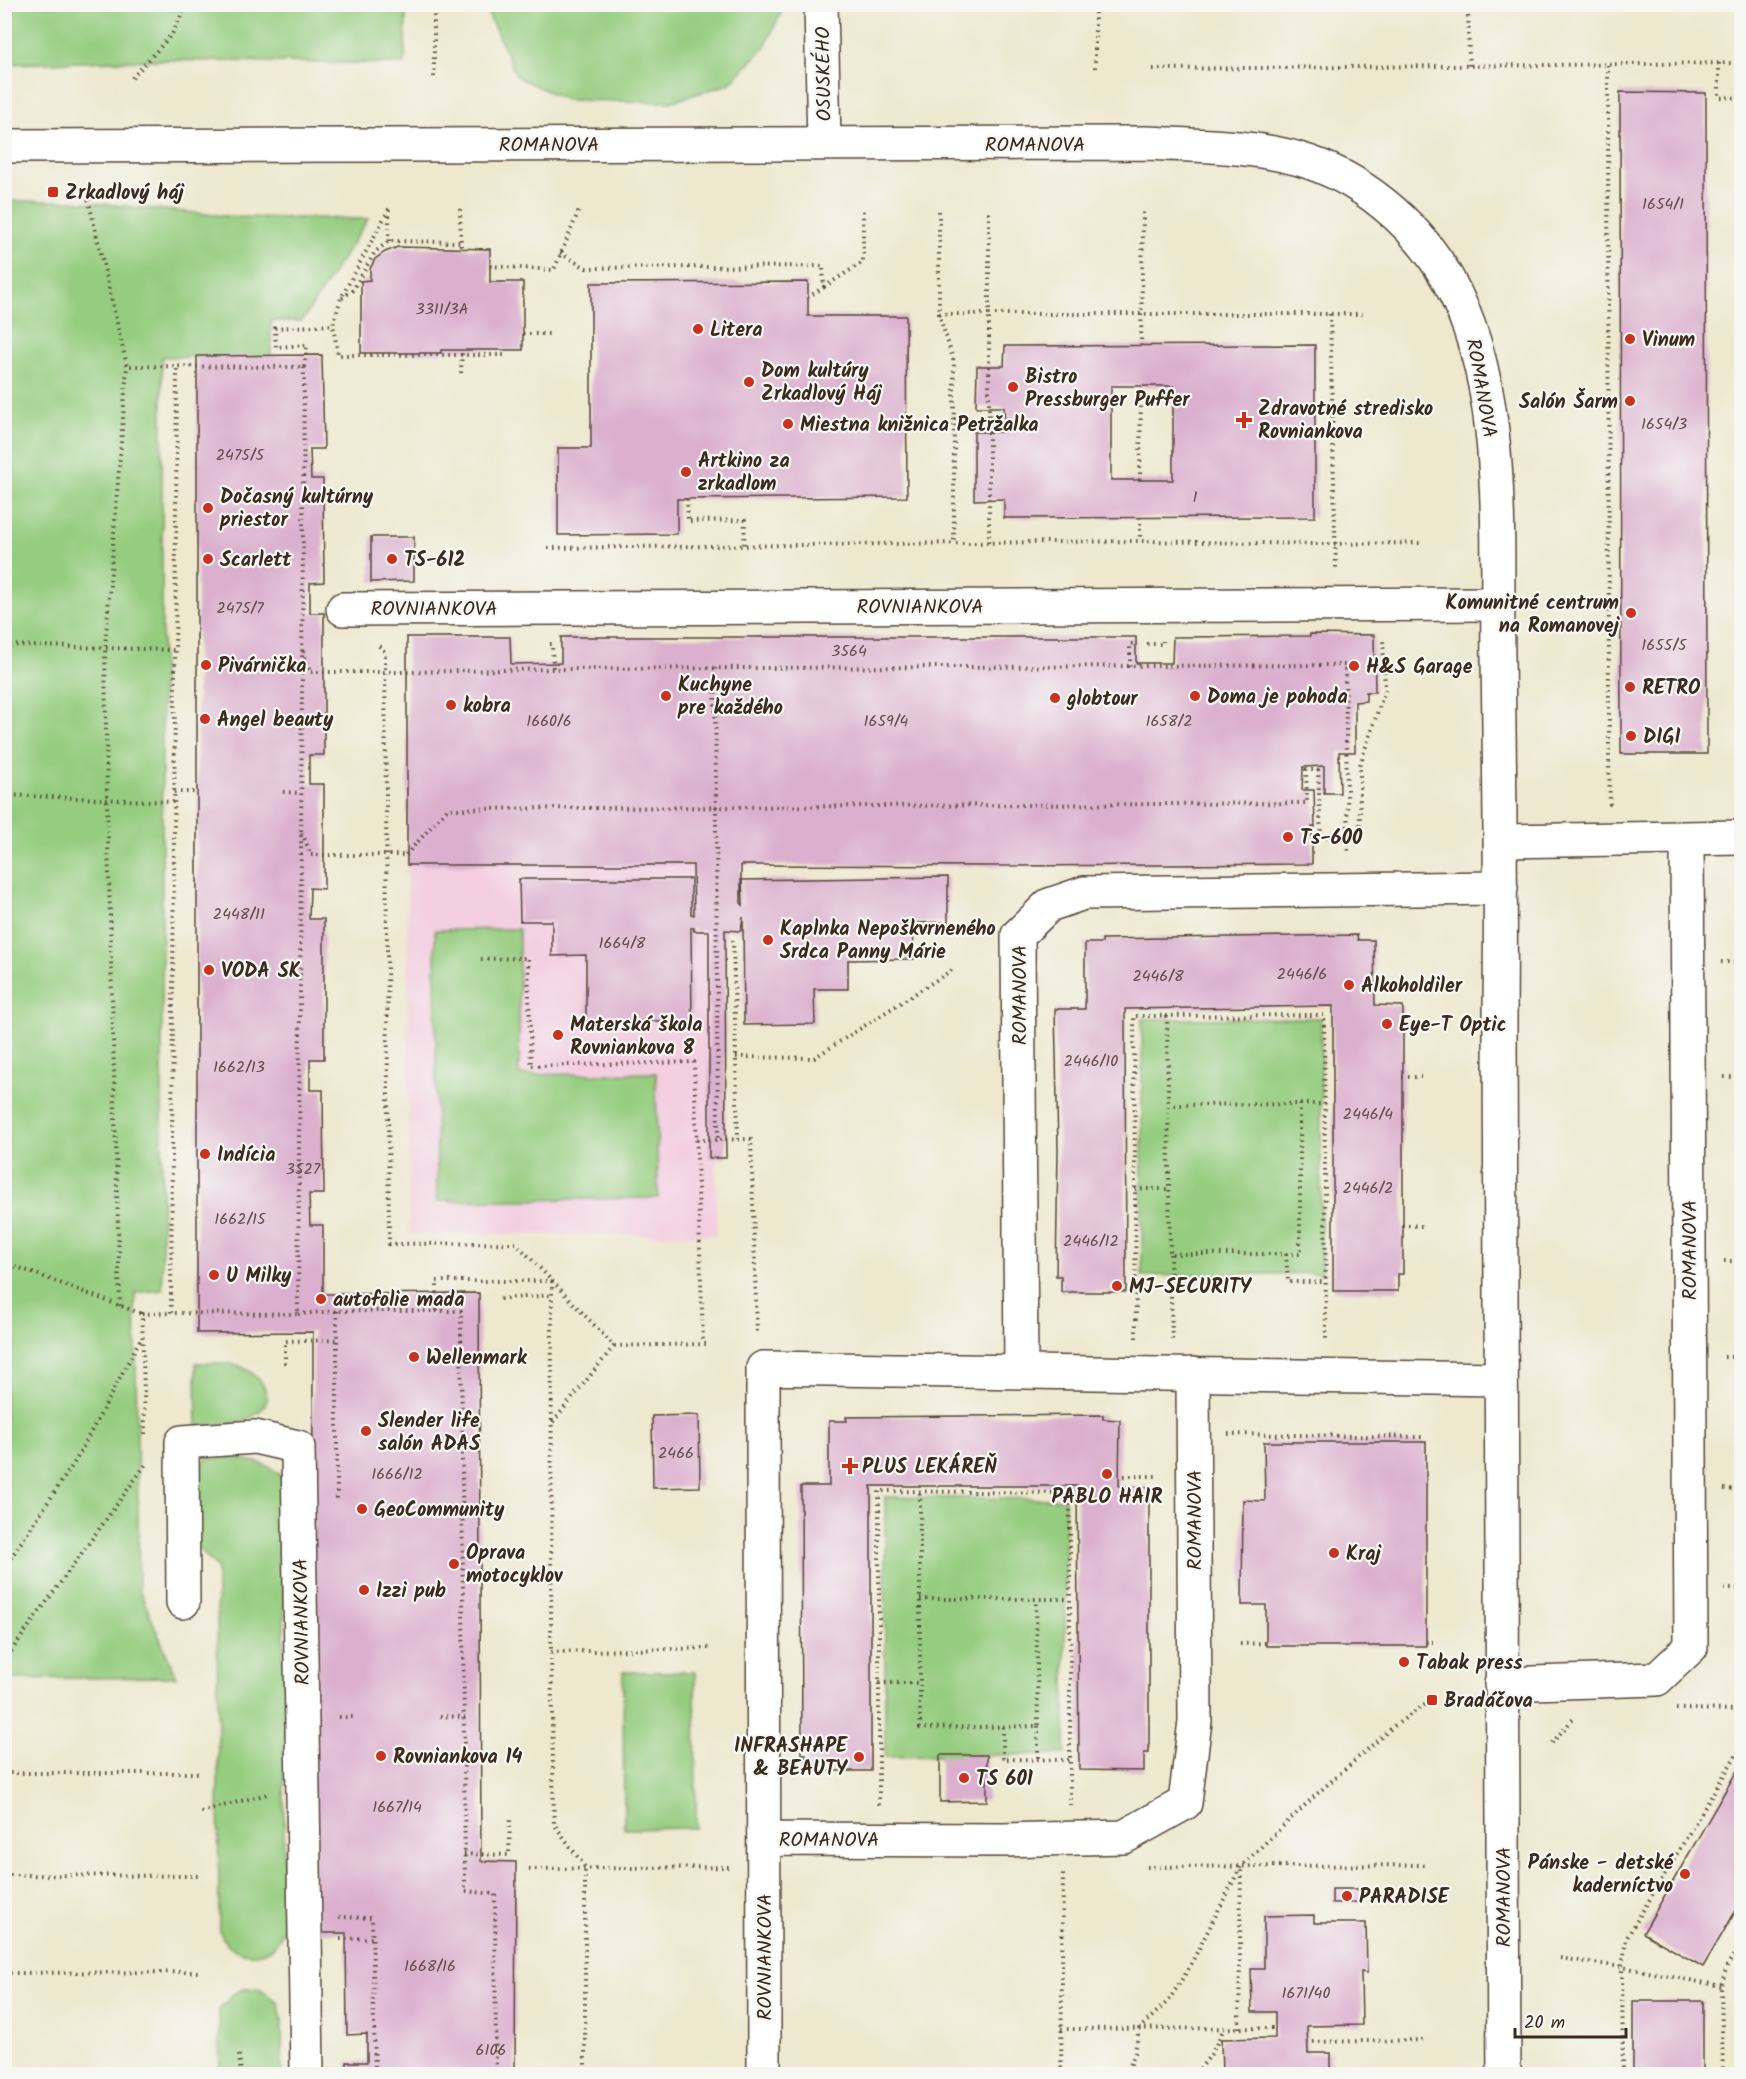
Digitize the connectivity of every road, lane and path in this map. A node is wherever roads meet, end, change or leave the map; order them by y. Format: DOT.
graph roads {
  1 [pos="187,4"];
  2 [pos="434,4"];
  3 [pos="821,4"];
  4 [pos="1095,4"];
  5 [pos="1468,4"];
  6 [pos="1719,63"];
  7 [pos="1742,63"];
  8 [pos="1608,65"];
  9 [pos="1469,66"];
  10 [pos="1095,68"];
  11 [pos="1153,69"];
  12 [pos="434,77"];
  13 [pos="132,78"];
  14 [pos="1742,98"];
  15 [pos="824,144"];
  16 [pos="4,146"];
  17 [pos="87,194"];
  18 [pos="580,208"];
  19 [pos="460,209"];
  20 [pos="863,210"];
  21 [pos="939,211"];
  22 [pos="989,212"];
  23 [pos="1143,212"];
  24 [pos="388,242"];
  25 [pos="560,253"];
  26 [pos="490,266"];
  27 [pos="824,287"];
  28 [pos="808,297"];
  29 [pos="341,298"];
  30 [pos="939,314"];
  31 [pos="989,314"];
  32 [pos="1142,314"];
  33 [pos="1330,314"];
  34 [pos="1363,314"];
  35 [pos="333,325"];
  36 [pos="523,334"];
  37 [pos="551,334"];
  38 [pos="1141,346"];
  39 [pos="504,351"];
  40 [pos="462,353"];
  41 [pos="127,366"];
  42 [pos="177,366"];
  43 [pos="304,367"];
  44 [pos="461,373"];
  45 [pos="1141,386"];
  46 [pos="954,419"];
  47 [pos="989,419"];
  48 [pos="1140,480"];
  49 [pos="687,499"];
  50 [pos="1140,517"];
  51 [pos="1140,542"];
  52 [pos="954,543"];
  53 [pos="989,543"];
  54 [pos="1335,543"];
  55 [pos="1421,543"];
  56 [pos="744,546"];
  57 [pos="548,548"];
  58 [pos="1497,603"];
  59 [pos="1337,604"];
  60 [pos="342,609"];
  61 [pos="1382,629"];
  62 [pos="1163,644"];
  63 [pos="4,645"];
  64 [pos="542,645"];
  65 [pos="105,648"];
  66 [pos="301,648"];
  67 [pos="175,650"];
  68 [pos="1130,667"];
  69 [pos="714,668"];
  70 [pos="553,669"];
  71 [pos="174,792"];
  72 [pos="196,792"];
  73 [pos="283,792"];
  74 [pos="301,793"];
  75 [pos="4,795"];
  76 [pos="107,800"];
  77 [pos="174,802"];
  78 [pos="1610,804"];
  79 [pos="716,808"];
  80 [pos="300,830"];
  81 [pos="1742,837"];
  82 [pos="1348,838"];
  83 [pos="1687,838"];
  84 [pos="1501,841"];
  85 [pos="1501,888"];
  86 [pos="733,940"];
  87 [pos="481,959"];
  88 [pos="952,970"];
  89 [pos="1167,1016"];
  90 [pos="736,1057"];
  91 [pos="1402,1077"];
  92 [pos="1421,1077"];
  93 [pos="1300,1104"];
  94 [pos="1324,1104"];
  95 [pos="1170,1105"];
  96 [pos="738,1139"];
  97 [pos="697,1140"];
  98 [pos="718,1140"];
  99 [pos="1170,1189"];
  100 [pos="1135,1190"];
  101 [pos="1402,1225"];
  102 [pos="1422,1226"];
  103 [pos="1170,1254"];
  104 [pos="1286,1254"];
  105 [pos="4,1262"];
  106 [pos="552,1281"];
  107 [pos="1325,1282"];
  108 [pos="552,1295"];
  109 [pos="500,1299"];
  110 [pos="120,1306"];
  111 [pos="337,1311"];
  112 [pos="437,1311"];
  113 [pos="142,1314"];
  114 [pos="298,1314"];
  115 [pos="141,1338"];
  116 [pos="1326,1339"];
  117 [pos="336,1340"];
  118 [pos="1136,1340"];
  119 [pos="1172,1340"];
  120 [pos="757,1342"];
  121 [pos="703,1344"];
  122 [pos="710,1344"];
  123 [pos="614,1346"];
  124 [pos="285,1364"];
  125 [pos="1021,1371"];
  126 [pos="1193,1374"];
  127 [pos="1500,1379"];
  128 [pos="552,1422"];
  129 [pos="1193,1433"];
  130 [pos="1422,1437"];
  131 [pos="147,1463"];
  132 [pos="1124,1476"];
  133 [pos="1168,1476"];
  134 [pos="920,1492"];
  135 [pos="338,1505"];
  136 [pos="4,1568"];
  137 [pos="920,1599"];
  138 [pos="1070,1599"];
  139 [pos="1036,1600"];
  140 [pos="183,1602"];
  141 [pos="1426,1642"];
  142 [pos="1433,1642"];
  143 [pos="1266,1643"];
  144 [pos="1240,1644"];
  145 [pos="711,1648"];
  146 [pos="551,1652"];
  147 [pos="4,1661"];
  148 [pos="879,1683"];
  149 [pos="921,1683"];
  150 [pos="1502,1683"];
  151 [pos="1432,1700"];
  152 [pos="354,1716"];
  153 [pos="440,1716"];
  154 [pos="465,1717"];
  155 [pos="1038,1726"];
  156 [pos="1003,1727"];
  157 [pos="339,1728"];
  158 [pos="1742,1745"];
  159 [pos="1038,1760"];
  160 [pos="1070,1760"];
  161 [pos="4,1773"];
  162 [pos="201,1773"];
  163 [pos="303,1785"];
  164 [pos="1070,1806"];
  165 [pos="879,1807"];
  166 [pos="201,1812"];
  167 [pos="510,1819"];
  168 [pos="765,1839"];
  169 [pos="464,1854"];
  170 [pos="1241,1866"];
  171 [pos="585,1867"];
  172 [pos="1063,1868"];
  173 [pos="529,1869"];
  174 [pos="4,1875"];
  175 [pos="201,1876"];
  176 [pos="338,1917"];
  177 [pos="1742,1941"];
  178 [pos="1560,1958"];
  179 [pos="1622,1966"];
  180 [pos="202,1972"];
  181 [pos="4,1973"];
  182 [pos="1721,1986"];
  183 [pos="1224,2028"];
  184 [pos="1239,2028"];
  185 [pos="1275,2028"];
  186 [pos="1061,2029"];
  187 [pos="1139,2029"];
  188 [pos="1427,2040"];
  189 [pos="1307,2042"];
  190 [pos="239,2055"];
  191 [pos="203,2072"];
  192 [pos="4,2073"];
  193 [pos="241,2074"];
  194 [pos="307,2074"];
  195 [pos="375,2074"];
  196 [pos="496,2074"];
  197 [pos="585,2074"];
  198 [pos="764,2074"];
  199 [pos="1061,2074"];
  200 [pos="1124,2074"];
  201 [pos="1196,2074"];
  202 [pos="1504,2074"];
  203 [pos="1623,2074"];
  204 [pos="1722,2074"];
  1 -- 13 [label="path"];
  2 -- 12 [label="path"];
  3 -- 15 [label="street, OSUSKÉHO"];
  4 -- 10 [label="path"];
  5 -- 9 [label="path"];
  6 -- 7 [label="path"];
  6 -- 8 [label="path"];
  6 -- 14 [label="path"];
  8 -- 9 [label="path"];
  8 -- 78 [label="path"];
  9 -- 11 [label="path"];
  15 -- 16 [label="street, ROMANOVA"];
  15 -- 58 [label="street, ROMANOVA"];
  17 -- 41 [label="path"];
  18 -- 25 [label="path"];
  19 -- 24 [label="path"];
  20 -- 27 [label="path"];
  21 -- 30 [label="path"];
  22 -- 31 [label="path"];
  23 -- 32 [label="path"];
  24 -- 29 [label="path"];
  24 -- 29 [label="path"];
  25 -- 26 [label="path"];
  25 -- 27 [label="path"];
  27 -- 28 [label="path"];
  29 -- 35 [label="path"];
  30 -- 31 [label="path"];
  30 -- 46 [label="path"];
  31 -- 32 [label="path"];
  31 -- 47 [label="path"];
  32 -- 33 [label="path"];
  32 -- 38 [label="path"];
  33 -- 34 [label="path"];
  33 -- 54 [label="path"];
  35 -- 40 [label="path"];
  35 -- 43 [label="path"];
  36 -- 37 [label="path"];
  39 -- 40 [label="path"];
  40 -- 44 [label="path"];
  41 -- 42 [label="path"];
  41 -- 65 [label="path"];
  42 -- 43 [label="path"];
  42 -- 67 [label="path"];
  43 -- 66 [label="path"];
  45 -- 48 [label="path"];
  46 -- 47 [label="path"];
  46 -- 52 [label="path"];
  47 -- 53 [label="path"];
  49 -- 56 [label="path"];
  50 -- 51 [label="path"];
  51 -- 53 [label="path"];
  51 -- 54 [label="path"];
  52 -- 53 [label="path"];
  52 -- 56 [label="path"];
  54 -- 55 [label="path"];
  54 -- 59 [label="path"];
  56 -- 57 [label="path"];
  58 -- 59 [label="street, ROVNIANKOVA"];
  58 -- 84 [label="street, ROMANOVA"];
  59 -- 60 [label="street, ROVNIANKOVA"];
  60 -- 106 [label="path"];
  61 -- 82 [label="path"];
  62 -- 68 [label="path"];
  63 -- 65 [label="path"];
  64 -- 70 [label="path"];
  65 -- 67 [label="path"];
  65 -- 76 [label="path"];
  66 -- 70 [label="path, bridge"];
  66 -- 74 [label="path"];
  67 -- 71 [label="path"];
  68 -- 69 [label="path"];
  68 -- 82 [label="path"];
  69 -- 70 [label="path"];
  69 -- 79 [label="path"];
  71 -- 72 [label="path"];
  71 -- 77 [label="path"];
  73 -- 74 [label="path"];
  74 -- 80 [label="path"];
  75 -- 76 [label="path"];
  76 -- 77 [label="path"];
  76 -- 110 [label="path"];
  77 -- 114 [label="path"];
  79 -- 80 [label="path, bridge"];
  79 -- 82 [label="path"];
  79 -- 98 [label="path"];
  80 -- 114 [label="path"];
  81 -- 83 [label="street"];
  83 -- 84 [label="street"];
  83 -- 150 [label="street, ROMANOVA"];
  84 -- 85 [label="street, ROMANOVA"];
  85 -- 125 [label="street, ROMANOVA"];
  85 -- 127 [label="street, ROMANOVA"];
  86 -- 90 [label="path"];
  87 -- 97 [label="path"];
  88 -- 90 [label="path"];
  89 -- 94 [label="path"];
  89 -- 95 [label="path"];
  89 -- 100 [label="path"];
  90 -- 96 [label="path"];
  91 -- 92 [label="path"];
  93 -- 94 [label="path"];
  93 -- 95 [label="path"];
  93 -- 104 [label="path"];
  94 -- 107 [label="path"];
  95 -- 99 [label="path"];
  96 -- 98 [label="path"];
  96 -- 120 [label="path"];
  97 -- 98 [label="path"];
  97 -- 121 [label="path"];
  99 -- 100 [label="path"];
  99 -- 103 [label="path"];
  100 -- 118 [label="path"];
  101 -- 102 [label="path"];
  103 -- 104 [label="path"];
  103 -- 119 [label="path"];
  104 -- 107 [label="path"];
  105 -- 110 [label="path"];
  106 -- 108 [label="path"];
  106 -- 112 [label="path"];
  106 -- 123 [label="path"];
  107 -- 116 [label="path"];
  108 -- 109 [label="path"];
  108 -- 128 [label="path"];
  110 -- 113 [label="path"];
  111 -- 112 [label="path"];
  111 -- 114 [label="path"];
  111 -- 117 [label="path"];
  112 -- 154 [label="path"];
  115 -- 136 [label="path"];
  117 -- 124 [label="path"];
  117 -- 135 [label="path"];
  121 -- 122 [label="path"];
  121 -- 123 [label="path"];
  123 -- 128 [label="path"];
  125 -- 126 [label="street, ROMANOVA"];
  125 -- 168 [label="street, ROMANOVA"];
  126 -- 127 [label="street, ROMANOVA"];
  126 -- 129 [label="street, ROMANOVA"];
  127 -- 150 [label="street, ROMANOVA"];
  128 -- 146 [label="path"];
  129 -- 130 [label="path"];
  129 -- 168 [label="street, ROMANOVA"];
  131 -- 147 [label="path"];
  132 -- 133 [label="path"];
  134 -- 137 [label="path"];
  134 -- 138 [label="path"];
  134 -- 148 [label="path"];
  137 -- 139 [label="path"];
  137 -- 149 [label="path"];
  138 -- 139 [label="path"];
  138 -- 160 [label="path"];
  139 -- 155 [label="path"];
  140 -- 163 [label="street, ROVNIANKOVA"];
  141 -- 142 [label="path"];
  143 -- 144 [label="path"];
  145 -- 146 [label="path"];
  146 -- 171 [label="path"];
  148 -- 149 [label="path"];
  148 -- 165 [label="path"];
  149 -- 156 [label="path"];
  150 -- 202 [label="street, ROMANOVA"];
  151 -- 170 [label="path"];
  152 -- 157 [label="path"];
  153 -- 154 [label="path"];
  154 -- 169 [label="path"];
  155 -- 156 [label="path"];
  155 -- 159 [label="path"];
  156 -- 159 [label="path"];
  158 -- 179 [label="path"];
  159 -- 160 [label="path"];
  160 -- 164 [label="path"];
  161 -- 162 [label="path"];
  163 -- 166 [label="path"];
  163 -- 194 [label="street, ROVNIANKOVA"];
  167 -- 169 [label="path"];
  168 -- 198 [label="street, ROVNIANKOVA"];
  169 -- 196 [label="path"];
  170 -- 184 [label="path"];
  170 -- 187 [label="path"];
  171 -- 173 [label="path"];
  171 -- 197 [label="path"];
  172 -- 186 [label="path"];
  174 -- 175 [label="path"];
  176 -- 195 [label="path"];
  177 -- 182 [label="path"];
  178 -- 179 [label="path"];
  179 -- 182 [label="path"];
  179 -- 203 [label="path"];
  180 -- 181 [label="path"];
  182 -- 204 [label="path"];
  183 -- 184 [label="path"];
  183 -- 187 [label="path"];
  183 -- 201 [label="path"];
  184 -- 185 [label="path"];
  186 -- 187 [label="path"];
  186 -- 199 [label="path"];
  187 -- 200 [label="path"];
  188 -- 189 [label="path"];
  190 -- 193 [label="path"];
  191 -- 192 [label="path"];
}
